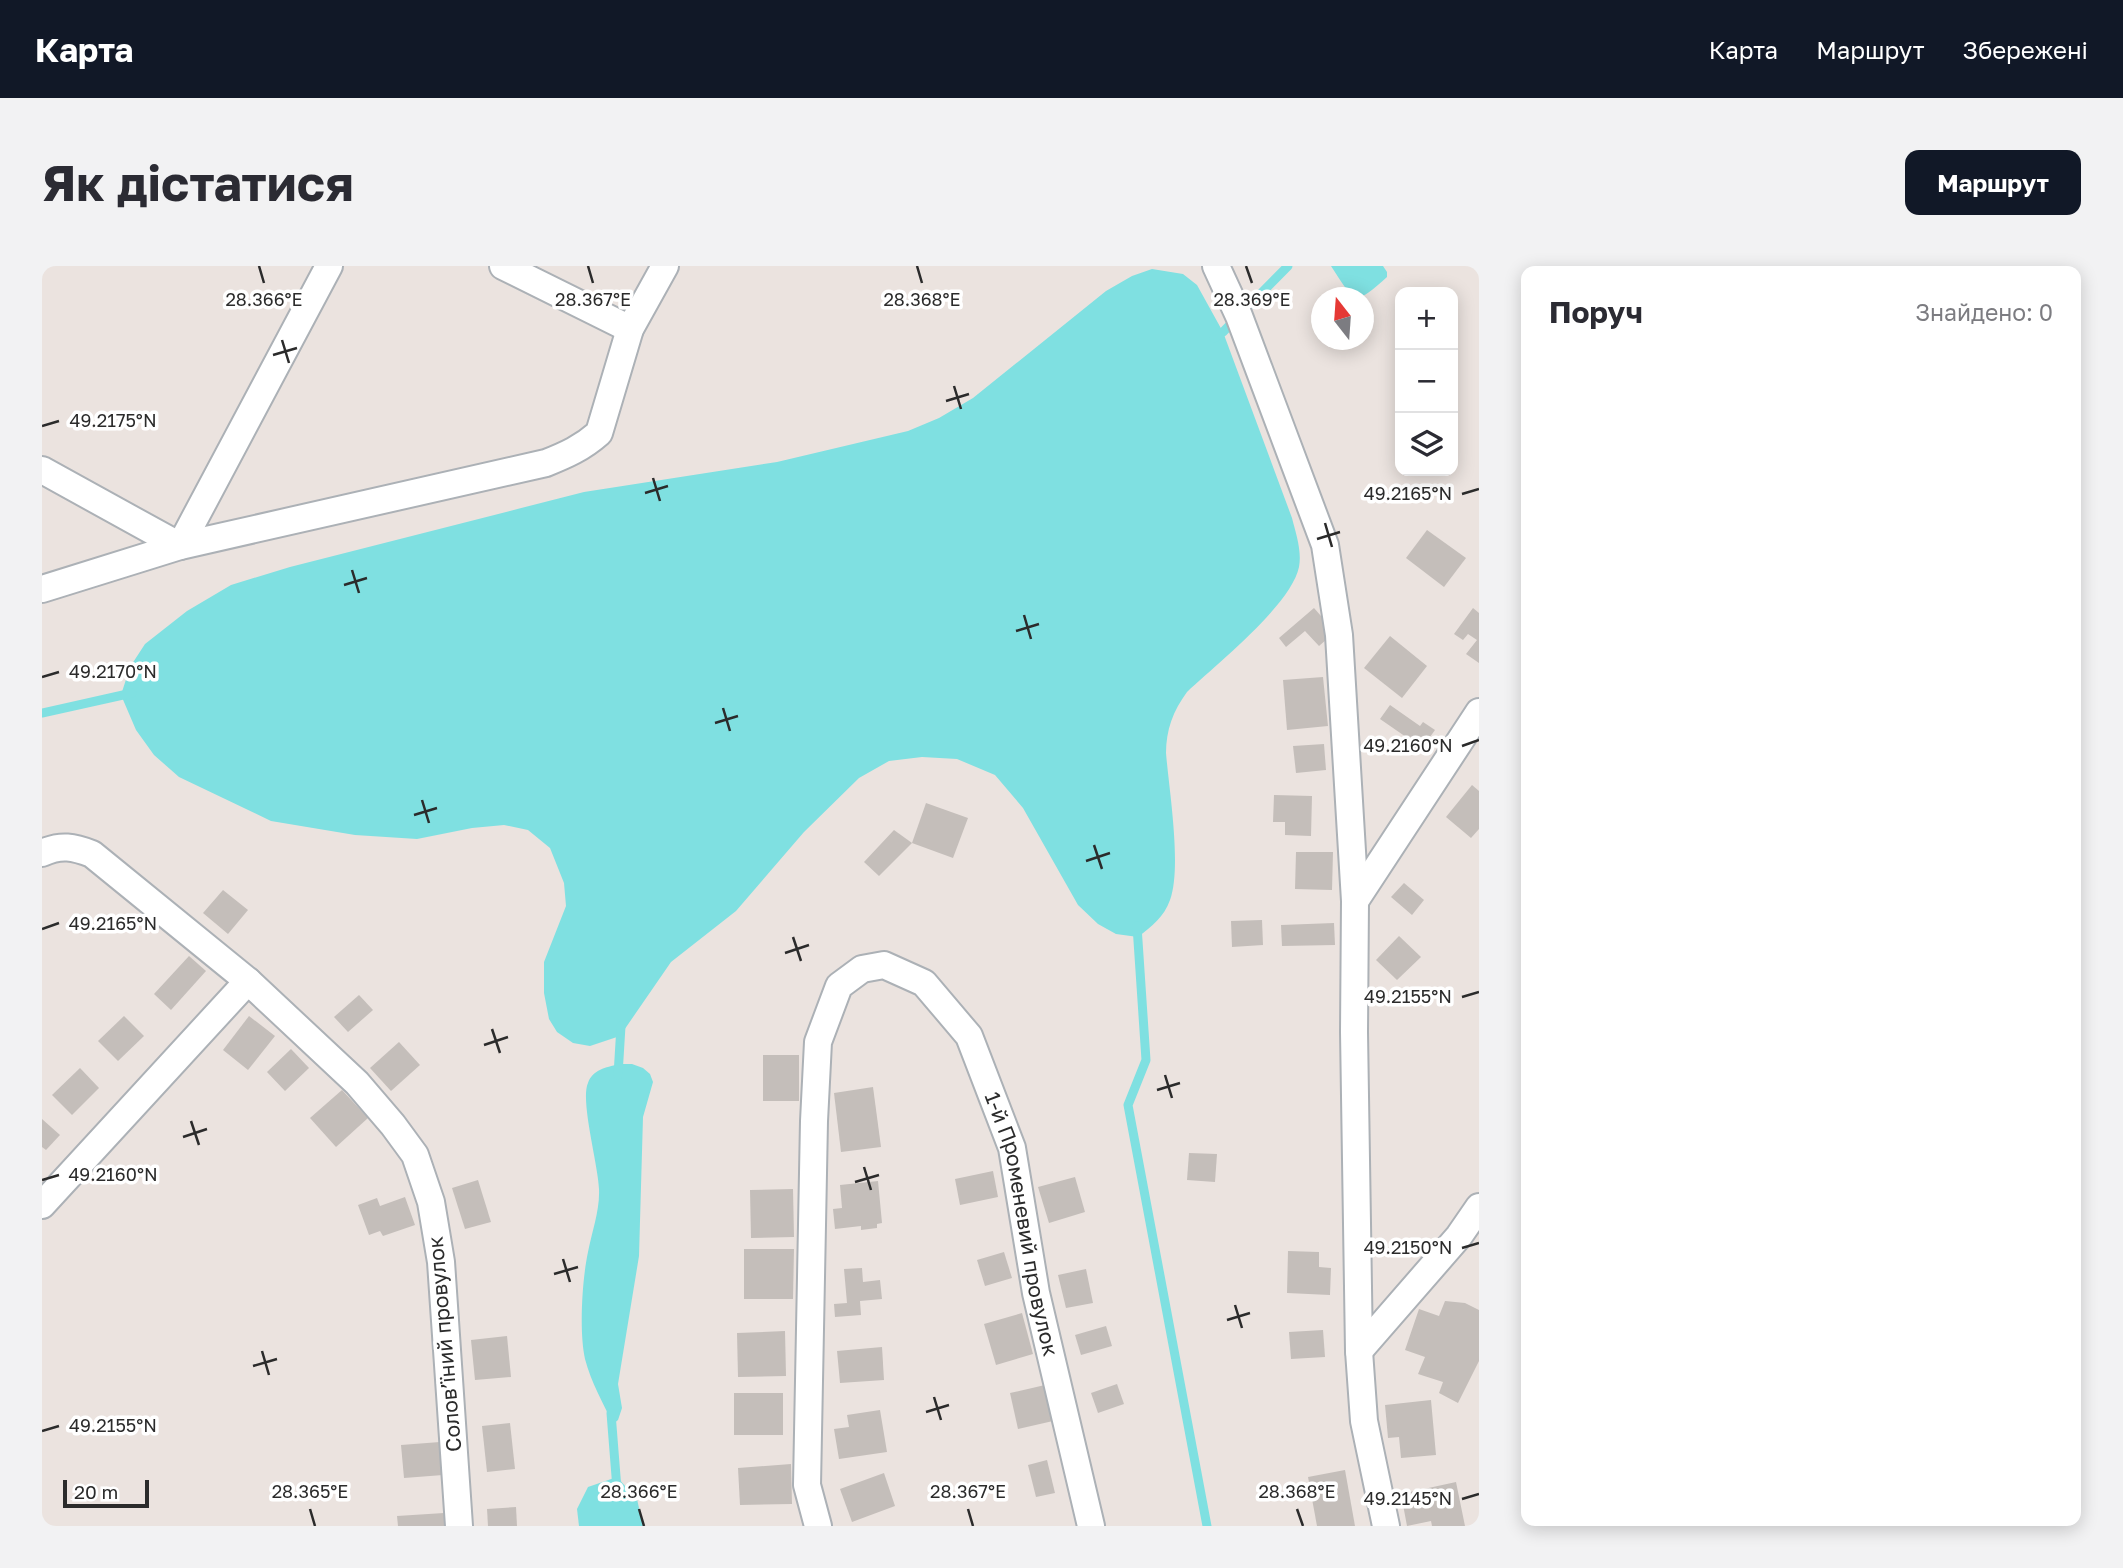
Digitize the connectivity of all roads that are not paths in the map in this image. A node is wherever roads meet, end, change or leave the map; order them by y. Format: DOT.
graph roads {
  1 [pos="328,266"];
  2 [pos="503,266"];
  3 [pos="665,266"];
  4 [pos="1216,266"];
  5 [pos="630,329"];
  6 [pos="42,470"];
  7 [pos="180,546"];
  8 [pos="42,589"];
  9 [pos="1479,712"];
  10 [pos="42,853"];
  11 [pos="1355,901"];
  12 [pos="248,981"];
  13 [pos="42,1205"];
  14 [pos="1479,1207"];
  15 [pos="1359,1351"];
  16 [pos="459,1526"];
  17 [pos="818,1526"];
  18 [pos="1091,1526"];
  19 [pos="1386,1526"];
  1 -- 7 [label="street"];
  2 -- 5 [label="street"];
  3 -- 5 [label="street"];
  4 -- 11 [label="street"];
  5 -- 7 [label="street"];
  6 -- 7 [label="street"];
  7 -- 8 [label="street"];
  9 -- 11 [label="street"];
  10 -- 12 [label="street, Соловʼїний провулок"];
  11 -- 15 [label="street"];
  12 -- 13 [label="street"];
  12 -- 16 [label="street, Соловʼїний провулок"];
  14 -- 15 [label="street"];
  15 -- 19 [label="street"];
  17 -- 18 [label="street, 1-й Променевий провулок"];
}
